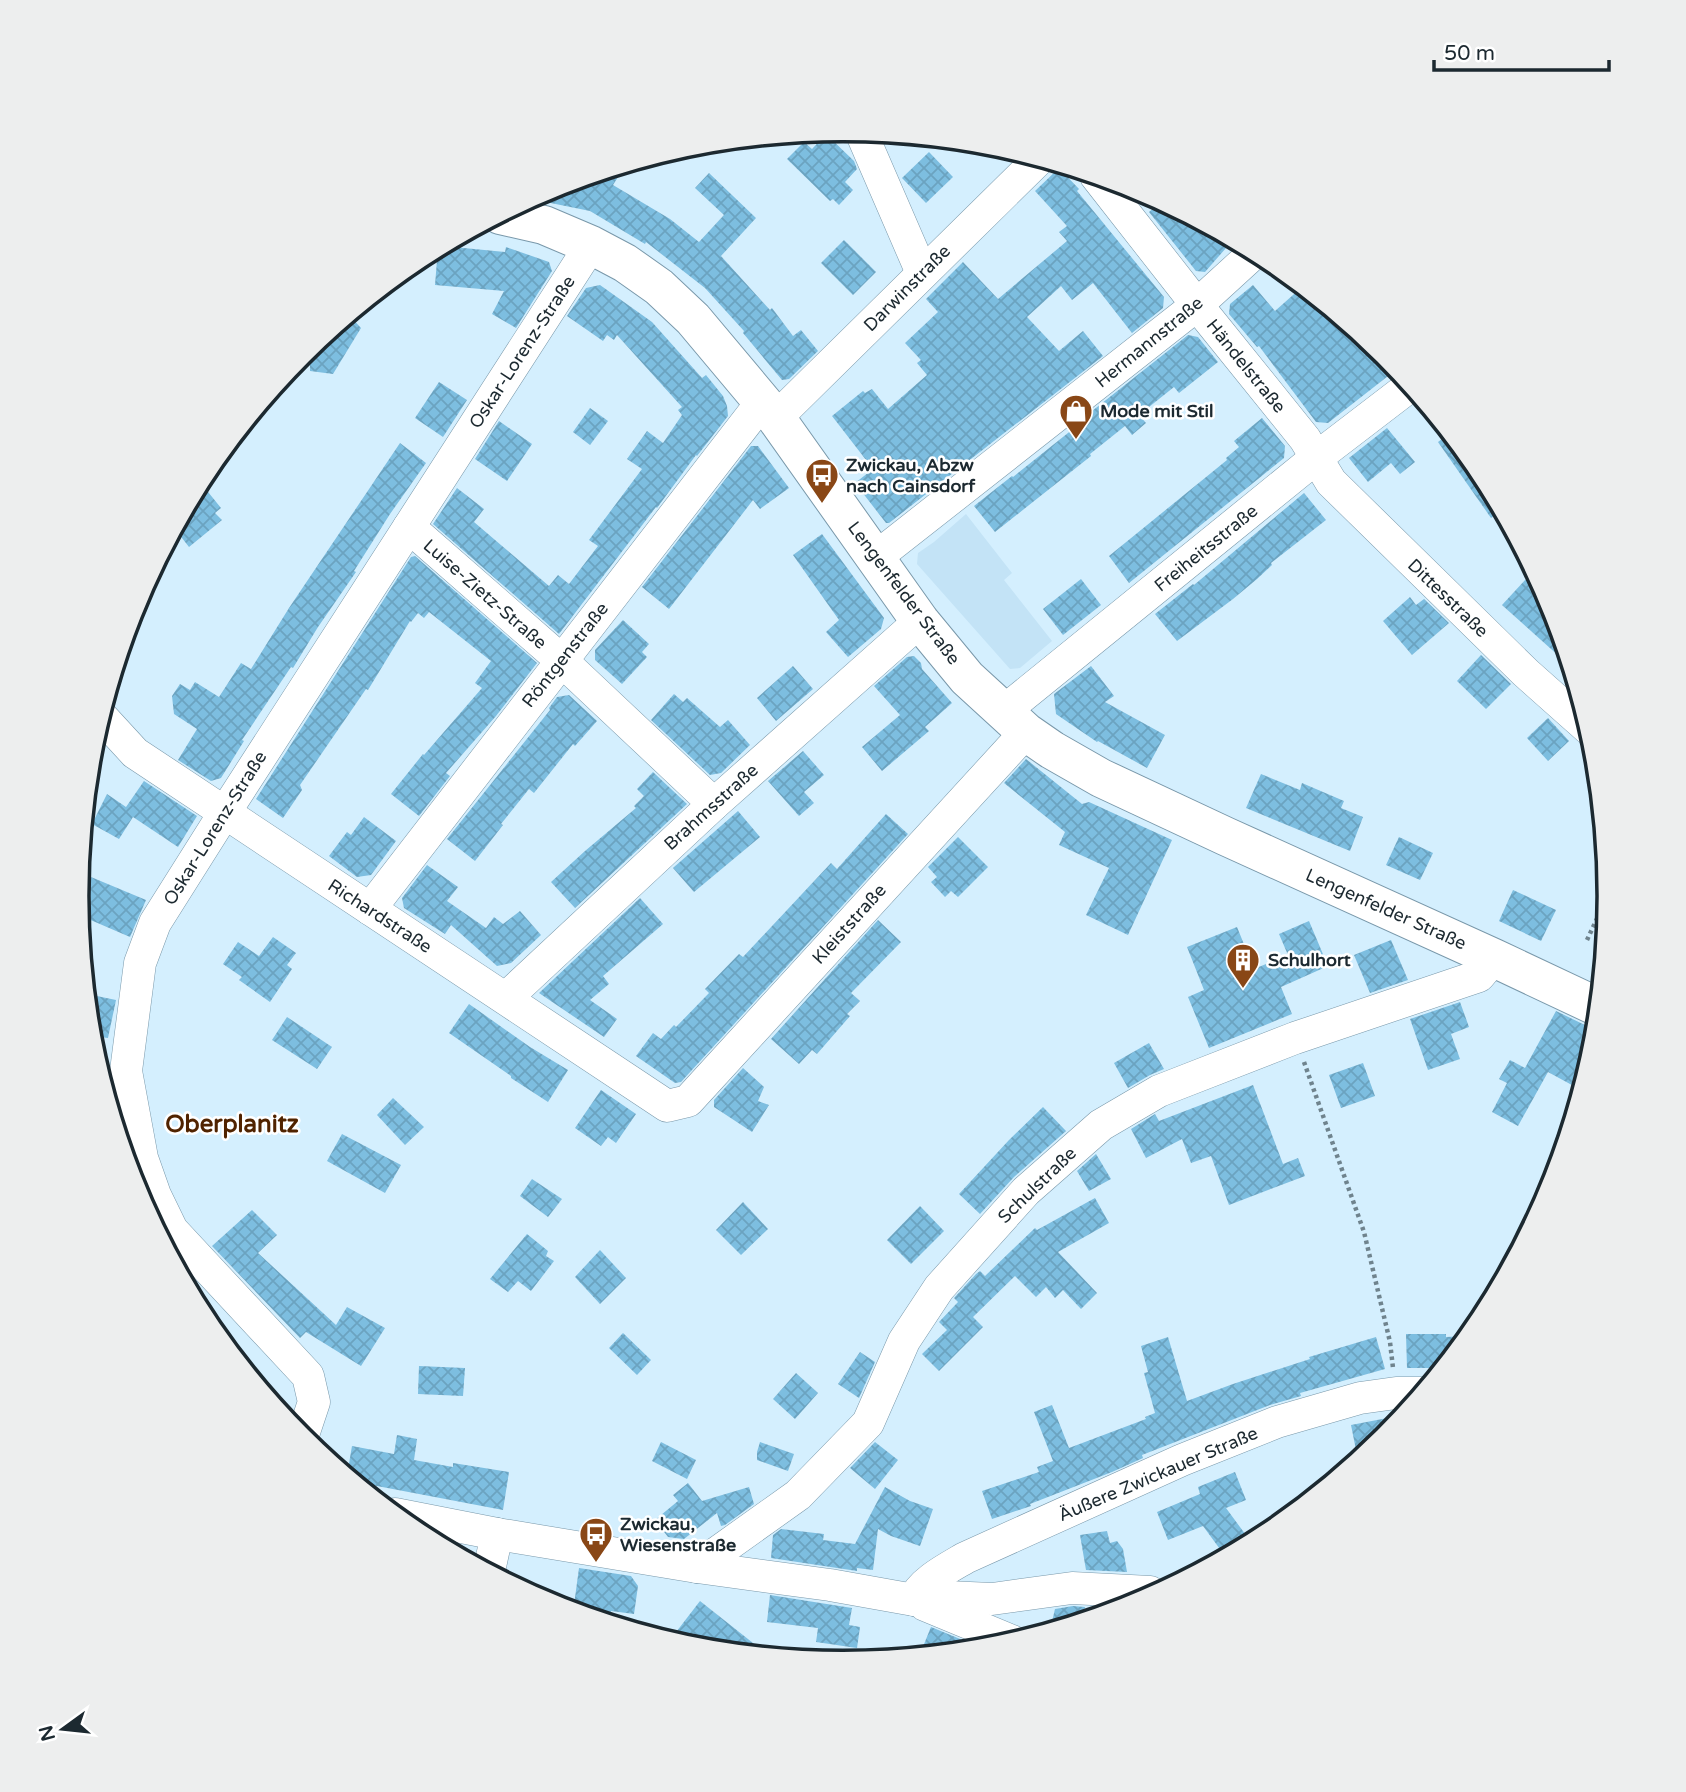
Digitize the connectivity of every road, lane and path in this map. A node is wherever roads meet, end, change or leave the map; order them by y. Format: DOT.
graph roads {
  1 [pos="866,143"];
  2 [pos="1031,166"];
  3 [pos="1108,191"];
  4 [pos="514,218"];
  5 [pos="591,245"];
  6 [pos="1247,260"];
  7 [pos="922,273"];
  8 [pos="1197,305"];
  9 [pos="1403,391"];
  10 [pos="769,410"];
  11 [pos="1316,458"];
  12 [pos="409,527"];
  13 [pos="875,558"];
  14 [pos="920,621"];
  15 [pos="561,660"];
  16 [pos="1574,716"];
  17 [pos="1014,722"];
  18 [pos="110,725"];
  19 [pos="714,804"];
  20 [pos="225,811"];
  21 [pos="370,909"];
  22 [pos="1596,921"];
  23 [pos="1587,940"];
  24 [pos="1494,958"];
  25 [pos="506,998"];
  26 [pos="1589,1003"];
  27 [pos="1295,1038"];
  28 [pos="667,1106"];
  29 [pos="1408,1393"];
  30 [pos="306,1425"];
  31 [pos="418,1518"];
  32 [pos="498,1534"];
  33 [pos="491,1562"];
  34 [pos="697,1567"];
  35 [pos="1133,1591"];
  36 [pos="914,1600"];
  37 [pos="995,1634"];
  1 -- 7 [label="street"];
  2 -- 7 [label="street, Darwinstraße"];
  3 -- 8 [label="street, Händelstraße"];
  4 -- 5 [label="main road, Lengenfelder Straße"];
  5 -- 10 [label="main road, Lengenfelder Straße"];
  5 -- 12 [label="street, Oskar-Lorenz-Straße"];
  6 -- 8 [label="street, Hermannstraße"];
  7 -- 10 [label="street, Darwinstraße"];
  8 -- 11 [label="street, Händelstraße"];
  8 -- 13 [label="street, Hermannstraße"];
  9 -- 11 [label="street, Freiheitsstraße"];
  10 -- 13 [label="main road, Lengenfelder Straße"];
  10 -- 15 [label="street, Röntgenstraße"];
  11 -- 16 [label="street, Dittesstraße"];
  11 -- 17 [label="street, Freiheitsstraße"];
  12 -- 15 [label="street, Luise-Zietz-Straße"];
  12 -- 20 [label="street, Oskar-Lorenz-Straße"];
  13 -- 14 [label="main road, Lengenfelder Straße"];
  14 -- 17 [label="main road, Lengenfelder Straße"];
  14 -- 19 [label="street, Brahmsstraße"];
  15 -- 19 [label="street, Luise-Zietz-Straße"];
  15 -- 21 [label="street, Röntgenstraße"];
  17 -- 24 [label="main road, Lengenfelder Straße"];
  17 -- 28 [label="street, Kleiststraße"];
  18 -- 20 [label="street, Richardstraße"];
  19 -- 25 [label="street, Brahmsstraße"];
  20 -- 21 [label="street, Richardstraße"];
  20 -- 30 [label="street, Oskar-Lorenz-Straße"];
  21 -- 25 [label="street, Richardstraße"];
  22 -- 23 [label="path"];
  24 -- 26 [label="main road, Lengenfelder Straße"];
  24 -- 27 [label="street, Schulstraße"];
  25 -- 28 [label="street, Richardstraße"];
  27 -- 29 [label="path"];
  27 -- 34 [label="street, Schulstraße"];
  29 -- 36 [label="street, Äußere Zwickauer Straße"];
  31 -- 32 [label="street"];
  32 -- 33 [label="street"];
  32 -- 34 [label="street"];
  34 -- 36 [label="street"];
  35 -- 36 [label="street"];
  36 -- 37 [label="street"];
}
